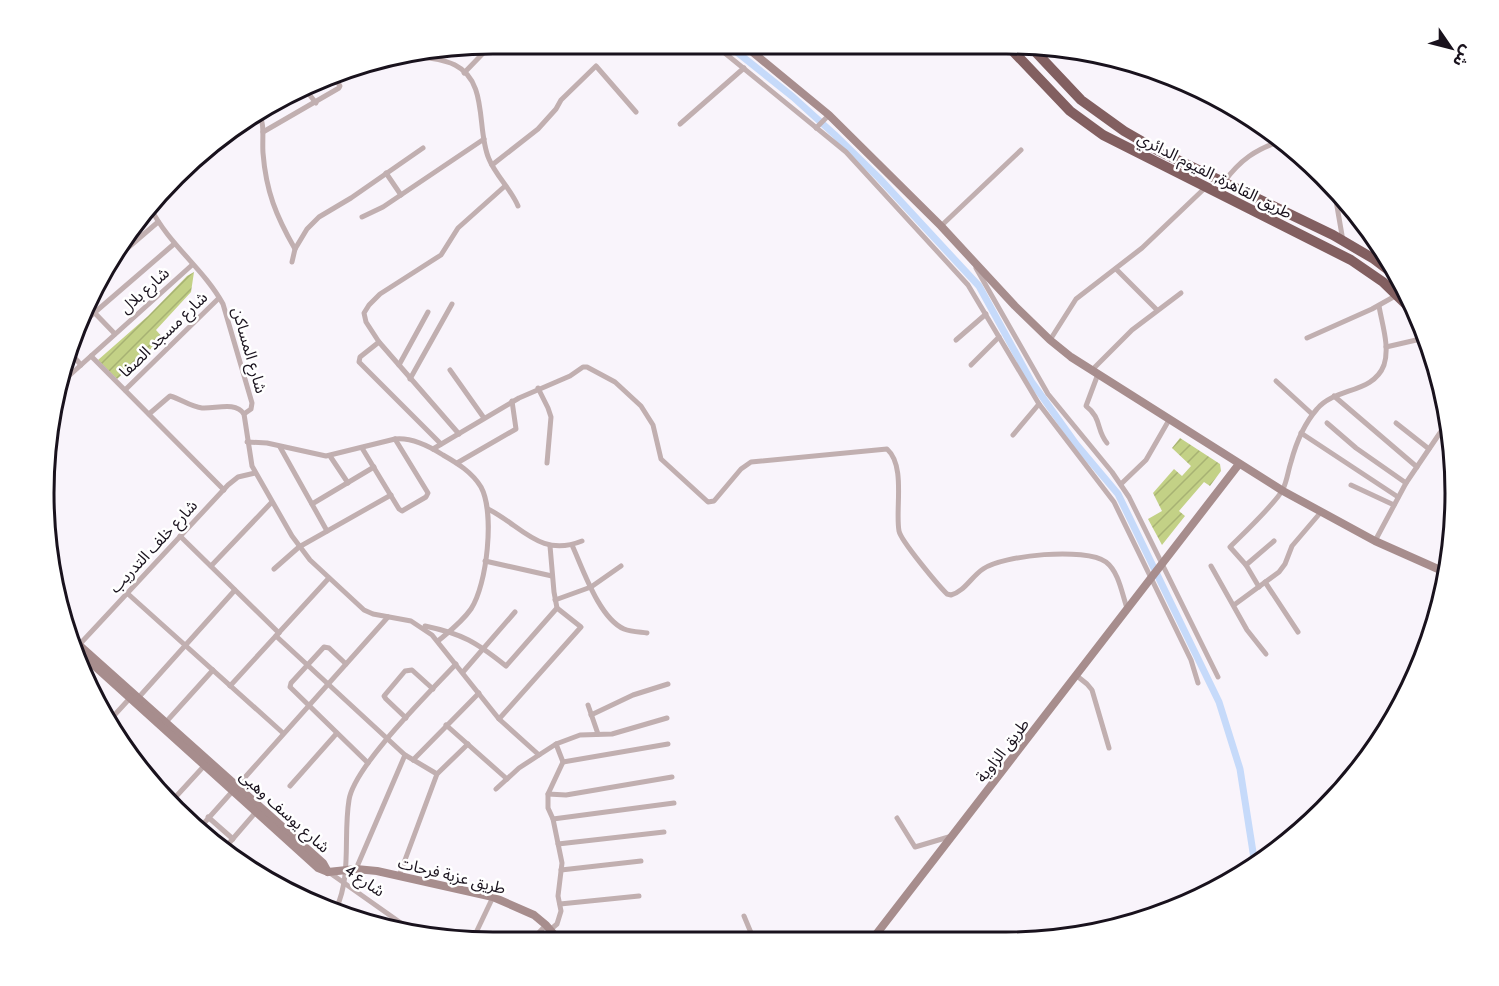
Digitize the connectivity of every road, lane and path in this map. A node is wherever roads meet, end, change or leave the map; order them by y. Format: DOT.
graph roads {
  1 [pos="482,54"];
  2 [pos="726,54"];
  3 [pos="753,54"];
  4 [pos="1016,54"];
  5 [pos="1039,55"];
  6 [pos="430,59"];
  7 [pos="744,68"];
  8 [pos="464,73"];
  9 [pos="337,82"];
  10 [pos="309,94"];
  11 [pos="316,103"];
  12 [pos="636,112"];
  13 [pos="261,120"];
  14 [pos="822,122"];
  15 [pos="680,124"];
  16 [pos="264,132"];
  17 [pos="484,139"];
  18 [pos="1272,144"];
  19 [pos="423,148"];
  20 [pos="1021,150"];
  21 [pos="492,165"];
  22 [pos="386,173"];
  23 [pos="1228,183"];
  24 [pos="505,186"];
  25 [pos="1206,188"];
  26 [pos="401,195"];
  27 [pos="1226,197"];
  28 [pos="1271,205"];
  29 [pos="1337,205"];
  30 [pos="518,206"];
  31 [pos="154,215"];
  32 [pos="362,217"];
  33 [pos="1265,217"];
  34 [pos="158,222"];
  35 [pos="941,226"];
  36 [pos="1343,240"];
  37 [pos="174,244"];
  38 [pos="130,246"];
  39 [pos="295,249"];
  40 [pos="971,259"];
  41 [pos="292,262"];
  42 [pos="1380,263"];
  43 [pos="192,265"];
  44 [pos="1116,270"];
  45 [pos="1181,293"];
  46 [pos="1397,295"];
  47 [pos="219,298"];
  48 [pos="452,304"];
  49 [pos="1379,306"];
  50 [pos="1157,310"];
  51 [pos="428,312"];
  52 [pos="94,313"];
  53 [pos="986,314"];
  54 [pos="92,315"];
  55 [pos="115,334"];
  56 [pos="999,337"];
  57 [pos="1307,338"];
  58 [pos="956,340"];
  59 [pos="1050,340"];
  60 [pos="1417,340"];
  61 [pos="379,342"];
  62 [pos="1386,347"];
  63 [pos="91,356"];
  64 [pos="75,358"];
  65 [pos="81,365"];
  66 [pos="399,365"];
  67 [pos="971,365"];
  68 [pos="450,370"];
  69 [pos="1095,372"];
  70 [pos="70,375"];
  71 [pos="410,379"];
  72 [pos="1276,381"];
  73 [pos="538,388"];
  74 [pos="125,390"];
  75 [pos="1334,396"];
  76 [pos="512,401"];
  77 [pos="1038,404"];
  78 [pos="149,414"];
  79 [pos="244,414"];
  80 [pos="1312,414"];
  81 [pos="484,418"];
  82 [pos="1169,420"];
  83 [pos="1327,423"];
  84 [pos="1395,423"];
  85 [pos="1440,432"];
  86 [pos="1301,433"];
  87 [pos="459,434"];
  88 [pos="1013,435"];
  89 [pos="395,439"];
  90 [pos="247,441"];
  91 [pos="1107,443"];
  92 [pos="441,444"];
  93 [pos="280,447"];
  94 [pos="362,448"];
  95 [pos="433,449"];
  96 [pos="1428,450"];
  97 [pos="330,456"];
  98 [pos="456,463"];
  99 [pos="547,463"];
  100 [pos="1239,464"];
  101 [pos="374,467"];
  102 [pos="1417,467"];
  103 [pos="255,473"];
  104 [pos="348,483"];
  105 [pos="1406,483"];
  106 [pos="1121,484"];
  107 [pos="1351,485"];
  108 [pos="224,490"];
  109 [pos="1283,491"];
  110 [pos="391,495"];
  111 [pos="1398,497"];
  112 [pos="271,503"];
  113 [pos="312,504"];
  114 [pos="1394,505"];
  115 [pos="488,509"];
  116 [pos="1321,512"];
  117 [pos="327,531"];
  118 [pos="180,536"];
  119 [pos="582,541"];
  120 [pos="1375,541"];
  121 [pos="1274,542"];
  122 [pos="572,545"];
  123 [pos="550,546"];
  124 [pos="299,547"];
  125 [pos="485,561"];
  126 [pos="1161,564"];
  127 [pos="1246,565"];
  128 [pos="211,566"];
  129 [pos="621,566"];
  130 [pos="1211,566"];
  131 [pos="274,569"];
  132 [pos="1438,569"];
  133 [pos="552,576"];
  134 [pos="1152,576"];
  135 [pos="329,578"];
  136 [pos="1265,582"];
  137 [pos="591,587"];
  138 [pos="1259,587"];
  139 [pos="235,590"];
  140 [pos="127,593"];
  141 [pos="555,600"];
  142 [pos="1234,605"];
  143 [pos="557,608"];
  144 [pos="1127,608"];
  145 [pos="515,612"];
  146 [pos="388,617"];
  147 [pos="418,625"];
  148 [pos="449,632"];
  149 [pos="1298,632"];
  150 [pos="647,633"];
  151 [pos="278,635"];
  152 [pos="438,641"];
  153 [pos="81,645"];
  154 [pos="185,646"];
  155 [pos="483,648"];
  156 [pos="84,653"];
  157 [pos="1266,654"];
  158 [pos="456,663"];
  159 [pos="346,664"];
  160 [pos="307,665"];
  161 [pos="213,670"];
  162 [pos="463,672"];
  163 [pos="1077,676"];
  164 [pos="1218,677"];
  165 [pos="1198,683"];
  166 [pos="327,684"];
  167 [pos="668,684"];
  168 [pos="230,686"];
  169 [pos="433,689"];
  170 [pos="478,693"];
  171 [pos="134,696"];
  172 [pos="308,705"];
  173 [pos="588,705"];
  174 [pos="591,715"];
  175 [pos="115,716"];
  176 [pos="406,718"];
  177 [pos="667,718"];
  178 [pos="498,719"];
  179 [pos="166,722"];
  180 [pos="446,725"];
  181 [pos="283,733"];
  182 [pos="337,733"];
  183 [pos="598,735"];
  184 [pos="387,739"];
  185 [pos="468,744"];
  186 [pos="556,744"];
  187 [pos="668,744"];
  188 [pos="1109,748"];
  189 [pos="405,755"];
  190 [pos="539,755"];
  191 [pos="412,760"];
  192 [pos="563,762"];
  193 [pos="368,763"];
  194 [pos="204,766"];
  195 [pos="437,774"];
  196 [pos="672,777"];
  197 [pos="507,779"];
  198 [pos="290,786"];
  199 [pos="234,787"];
  200 [pos="496,789"];
  201 [pos="548,794"];
  202 [pos="176,796"];
  203 [pos="674,803"];
  204 [pos="256,812"];
  205 [pos="208,817"];
  206 [pos="897,818"];
  207 [pos="553,819"];
  208 [pos="204,823"];
  209 [pos="664,832"];
  210 [pos="954,835"];
  211 [pos="233,839"];
  212 [pos="229,843"];
  213 [pos="558,844"];
  214 [pos="641,861"];
  215 [pos="356,869"];
  216 [pos="561,870"];
  217 [pos="346,871"];
  218 [pos="328,872"];
  219 [pos="399,876"];
  220 [pos="345,881"];
  221 [pos="639,896"];
  222 [pos="493,897"];
  223 [pos="338,904"];
  224 [pos="560,904"];
  225 [pos="744,916"];
  226 [pos="401,922"];
  227 [pos="548,928"];
  228 [pos="477,931"];
  229 [pos="543,932"];
  230 [pos="552,932"];
  231 [pos="751,932"];
  232 [pos="878,932"];
  1 -- 8 [label="street"];
  2 -- 7 [label="street"];
  3 -- 14 [label="street"];
  4 -- 25 [label="highway, طريق القاهرة, الفيوم الدائري"];
  5 -- 23 [label="highway, طريق القاهرة, الفيوم الدائري"];
  6 -- 8 [label="street"];
  7 -- 14 [label="street"];
  7 -- 15 [label="street"];
  8 -- 17 [label="street"];
  9 -- 11 [label="street"];
  10 -- 11 [label="street"];
  11 -- 16 [label="street"];
  12 -- 21 [label="street"];
  13 -- 16 [label="street"];
  14 -- 35 [label="street"];
  14 -- 53 [label="street"];
  16 -- 39 [label="street"];
  17 -- 21 [label="street"];
  17 -- 26 [label="street"];
  18 -- 23 [label="street"];
  19 -- 22 [label="street"];
  20 -- 35 [label="street"];
  21 -- 24 [label="street"];
  22 -- 26 [label="street"];
  22 -- 39 [label="street"];
  23 -- 27 [label="highway"];
  23 -- 28 [label="highway, طريق القاهرة, الفيوم الدائري"];
  24 -- 30 [label="street"];
  24 -- 61 [label="street"];
  25 -- 27 [label="highway, طريق القاهرة, الفيوم الدائري"];
  25 -- 44 [label="street"];
  26 -- 32 [label="street"];
  27 -- 33 [label="highway, طريق القاهرة, الفيوم الدائري"];
  28 -- 33 [label="highway"];
  28 -- 36 [label="highway, طريق القاهرة, الفيوم الدائري"];
  29 -- 36 [label="street"];
  31 -- 34 [label="street, شارع المساكن"];
  33 -- 46 [label="highway, طريق القاهرة, الفيوم الدائري"];
  34 -- 37 [label="street, شارع المساكن"];
  34 -- 38 [label="street"];
  35 -- 40 [label="street"];
  36 -- 42 [label="highway, طريق القاهرة, الفيوم الدائري"];
  37 -- 43 [label="street, شارع المساكن"];
  37 -- 52 [label="street"];
  39 -- 41 [label="street"];
  40 -- 59 [label="street"];
  40 -- 106 [label="street"];
  43 -- 47 [label="street, شارع المساكن"];
  43 -- 55 [label="street, شارع بلال"];
  44 -- 50 [label="street"];
  44 -- 59 [label="street"];
  45 -- 50 [label="street"];
  46 -- 49 [label="street"];
  47 -- 74 [label="street, شارع مسجد الصفا"];
  47 -- 79 [label="street, شارع المساكن"];
  48 -- 71 [label="street"];
  49 -- 57 [label="street"];
  49 -- 62 [label="street"];
  50 -- 69 [label="street"];
  51 -- 66 [label="street"];
  52 -- 54 [label="street"];
  52 -- 55 [label="street"];
  53 -- 56 [label="street"];
  53 -- 58 [label="street"];
  55 -- 63 [label="street, شارع بلال"];
  56 -- 67 [label="street"];
  56 -- 77 [label="street"];
  59 -- 69 [label="street"];
  60 -- 62 [label="street"];
  61 -- 66 [label="street"];
  61 -- 92 [label="street"];
  62 -- 75 [label="street"];
  63 -- 65 [label="street, شارع بلال"];
  63 -- 74 [label="street"];
  64 -- 65 [label="street"];
  65 -- 70 [label="street, شارع بلال"];
  66 -- 71 [label="street"];
  68 -- 81 [label="street"];
  69 -- 82 [label="street"];
  69 -- 91 [label="street"];
  71 -- 87 [label="street"];
  72 -- 80 [label="street"];
  73 -- 76 [label="street"];
  73 -- 99 [label="street"];
  73 -- 144 [label="street"];
  74 -- 78 [label="street"];
  75 -- 80 [label="street"];
  75 -- 102 [label="street"];
  76 -- 81 [label="street"];
  76 -- 98 [label="street"];
  77 -- 88 [label="street"];
  77 -- 134 [label="street"];
  78 -- 79 [label="street"];
  78 -- 108 [label="street"];
  79 -- 90 [label="street"];
  80 -- 86 [label="street"];
  81 -- 87 [label="street"];
  82 -- 100 [label="street"];
  82 -- 106 [label="street"];
  83 -- 105 [label="street"];
  84 -- 96 [label="street"];
  85 -- 96 [label="street"];
  86 -- 109 [label="street"];
  86 -- 111 [label="street"];
  87 -- 92 [label="street"];
  89 -- 94 [label="street"];
  89 -- 95 [label="street"];
  89 -- 110 [label="street"];
  90 -- 93 [label="street"];
  90 -- 103 [label="street"];
  92 -- 95 [label="street"];
  93 -- 97 [label="street"];
  93 -- 113 [label="street"];
  94 -- 97 [label="street"];
  94 -- 101 [label="street"];
  95 -- 98 [label="street"];
  96 -- 102 [label="street"];
  97 -- 104 [label="street"];
  98 -- 115 [label="street"];
  100 -- 109 [label="street"];
  100 -- 126 [label="street, طريق الزاوية"];
  101 -- 104 [label="street"];
  101 -- 110 [label="street"];
  102 -- 105 [label="street"];
  103 -- 108 [label="street, شارع خلف التدريب"];
  103 -- 112 [label="street"];
  104 -- 113 [label="street"];
  105 -- 111 [label="street"];
  106 -- 126 [label="street"];
  107 -- 114 [label="street"];
  108 -- 118 [label="street, شارع خلف التدريب"];
  109 -- 116 [label="street"];
  109 -- 127 [label="street"];
  110 -- 117 [label="street"];
  111 -- 114 [label="street"];
  112 -- 124 [label="street"];
  112 -- 128 [label="street"];
  113 -- 117 [label="street"];
  114 -- 120 [label="street"];
  115 -- 123 [label="street"];
  115 -- 125 [label="street"];
  116 -- 120 [label="street"];
  116 -- 136 [label="street"];
  117 -- 124 [label="street"];
  118 -- 128 [label="street"];
  118 -- 140 [label="street, شارع خلف التدريب"];
  119 -- 122 [label="street"];
  120 -- 132 [label="street"];
  121 -- 127 [label="street"];
  122 -- 123 [label="street"];
  122 -- 137 [label="street"];
  123 -- 133 [label="street"];
  124 -- 131 [label="street"];
  124 -- 135 [label="street"];
  125 -- 133 [label="street"];
  125 -- 148 [label="street"];
  126 -- 134 [label="street, طريق الزاوية"];
  126 -- 164 [label="street"];
  127 -- 138 [label="street"];
  128 -- 139 [label="street"];
  129 -- 137 [label="street"];
  130 -- 142 [label="street"];
  133 -- 141 [label="street"];
  134 -- 144 [label="street, طريق الزاوية"];
  134 -- 165 [label="street"];
  135 -- 146 [label="street"];
  135 -- 151 [label="street"];
  136 -- 138 [label="street"];
  136 -- 149 [label="street"];
  137 -- 141 [label="street"];
  137 -- 150 [label="street"];
  138 -- 142 [label="street"];
  139 -- 151 [label="street"];
  139 -- 154 [label="street"];
  140 -- 153 [label="street, شارع خلف التدريب"];
  140 -- 154 [label="street"];
  141 -- 143 [label="street"];
  142 -- 157 [label="street"];
  143 -- 155 [label="street"];
  143 -- 178 [label="street"];
  144 -- 163 [label="street, طريق الزاوية"];
  145 -- 155 [label="street"];
  146 -- 147 [label="street"];
  146 -- 159 [label="street"];
  147 -- 148 [label="street"];
  147 -- 152 [label="street"];
  148 -- 152 [label="street"];
  148 -- 155 [label="street"];
  151 -- 160 [label="street"];
  151 -- 168 [label="street"];
  152 -- 158 [label="street"];
  154 -- 161 [label="street"];
  154 -- 171 [label="street"];
  155 -- 162 [label="street"];
  156 -- 171 [label="street, شارع يوسف وهبى"];
  158 -- 162 [label="street"];
  158 -- 169 [label="street"];
  159 -- 160 [label="street"];
  159 -- 166 [label="street"];
  160 -- 166 [label="street"];
  160 -- 172 [label="street"];
  161 -- 168 [label="street"];
  161 -- 179 [label="street"];
  162 -- 170 [label="street"];
  163 -- 188 [label="street"];
  163 -- 210 [label="street, طريق الزاوية"];
  166 -- 172 [label="street"];
  166 -- 184 [label="street"];
  167 -- 174 [label="street"];
  168 -- 181 [label="street"];
  169 -- 176 [label="street"];
  169 -- 176 [label="street"];
  170 -- 178 [label="street"];
  170 -- 180 [label="street"];
  171 -- 175 [label="street"];
  171 -- 179 [label="street, شارع يوسف وهبى"];
  171 -- 194 [label="street, شارع يوسف وهبى"];
  172 -- 181 [label="street"];
  172 -- 182 [label="street"];
  173 -- 174 [label="street"];
  174 -- 183 [label="street"];
  176 -- 184 [label="street"];
  177 -- 183 [label="street"];
  178 -- 190 [label="street"];
  179 -- 199 [label="street, شارع يوسف وهبى"];
  180 -- 185 [label="street"];
  180 -- 191 [label="street"];
  181 -- 199 [label="street"];
  182 -- 193 [label="street"];
  182 -- 198 [label="street"];
  183 -- 186 [label="street"];
  184 -- 189 [label="street"];
  184 -- 193 [label="street"];
  185 -- 195 [label="street"];
  185 -- 197 [label="street"];
  186 -- 190 [label="street"];
  186 -- 192 [label="street"];
  187 -- 192 [label="street"];
  189 -- 191 [label="street"];
  189 -- 215 [label="street"];
  190 -- 197 [label="street"];
  191 -- 195 [label="street"];
  192 -- 201 [label="street"];
  193 -- 217 [label="street"];
  194 -- 199 [label="street, شارع يوسف وهبى"];
  194 -- 202 [label="street"];
  195 -- 219 [label="street"];
  196 -- 201 [label="street"];
  197 -- 200 [label="street"];
  199 -- 204 [label="street, شارع يوسف وهبى"];
  199 -- 205 [label="street"];
  199 -- 218 [label="street, شارع يوسف وهبى"];
  201 -- 207 [label="street"];
  203 -- 207 [label="street"];
  204 -- 211 [label="street"];
  204 -- 218 [label="street, شارع يوسف وهبى"];
  205 -- 208 [label="street"];
  205 -- 211 [label="street"];
  206 -- 210 [label="street"];
  207 -- 213 [label="street"];
  209 -- 213 [label="street"];
  210 -- 232 [label="street, طريق الزاوية"];
  211 -- 212 [label="street"];
  213 -- 216 [label="street"];
  214 -- 216 [label="street"];
  215 -- 217 [label="street, طريق عزبة فرحات"];
  215 -- 219 [label="street, طريق عزبة فرحات"];
  216 -- 224 [label="street"];
  217 -- 218 [label="street, طريق عزبة فرحات"];
  217 -- 220 [label="street"];
  218 -- 220 [label="street, شارع 4"];
  219 -- 222 [label="street, طريق عزبة فرحات"];
  220 -- 223 [label="street"];
  220 -- 226 [label="street, شارع 4"];
  221 -- 224 [label="street"];
  222 -- 227 [label="street, طريق عزبة فرحات"];
  222 -- 228 [label="street"];
  224 -- 227 [label="street"];
  225 -- 231 [label="street"];
  227 -- 229 [label="street"];
  227 -- 230 [label="street, طريق عزبة فرحات"];
}
